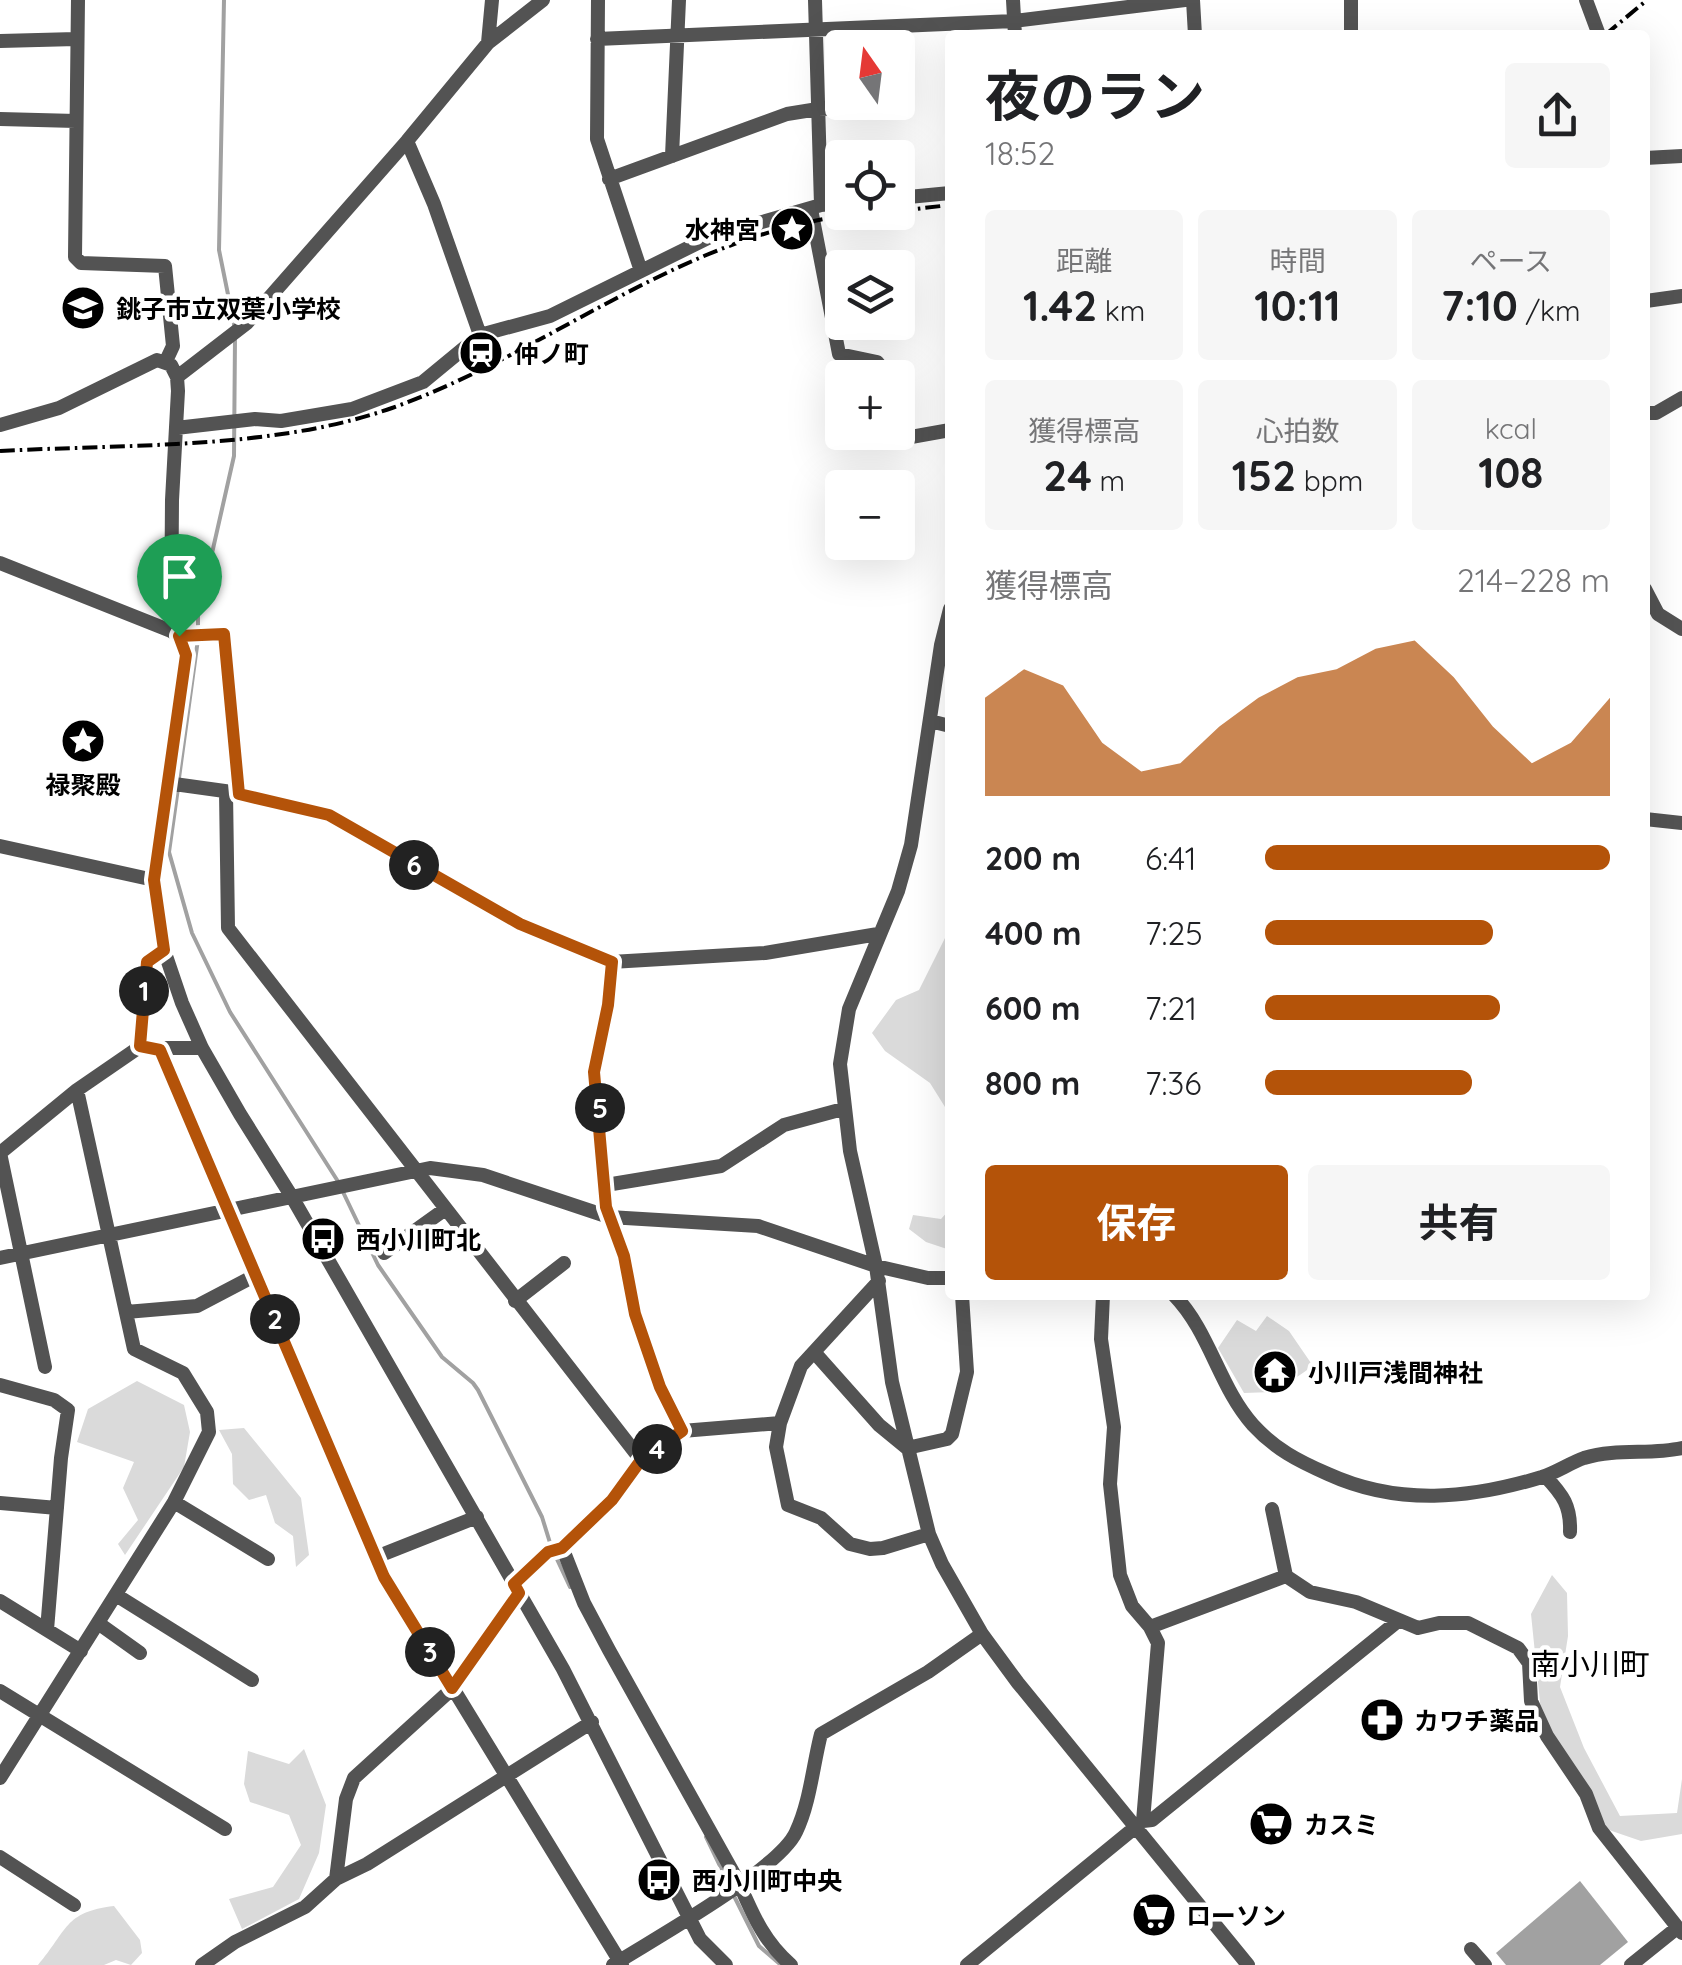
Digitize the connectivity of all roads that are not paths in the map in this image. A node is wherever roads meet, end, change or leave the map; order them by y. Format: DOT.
graph roads {
  1 [pos="78,0"];
  2 [pos="492,0"];
  3 [pos="544,0"];
  4 [pos="598,0"];
  5 [pos="680,0"];
  6 [pos="815,0"];
  7 [pos="1013,0"];
  8 [pos="1185,0"];
  9 [pos="1193,0"];
  10 [pos="1351,0"];
  11 [pos="1586,0"];
  12 [pos="1014,28"];
  13 [pos="816,29"];
  14 [pos="1195,30"];
  15 [pos="1351,30"];
  16 [pos="1597,30"];
  17 [pos="677,35"];
  18 [pos="597,38"];
  19 [pos="76,39"];
  20 [pos="0,41"];
  21 [pos="488,42"];
  22 [pos="818,108"];
  23 [pos="825,108"];
  24 [pos="0,119"];
  25 [pos="76,121"];
  26 [pos="408,141"];
  27 [pos="672,156"];
  28 [pos="1682,156"];
  29 [pos="1650,158"];
  30 [pos="609,179"];
  31 [pos="945,193"];
  32 [pos="915,196"];
  33 [pos="825,206"];
  34 [pos="816,207"];
  35 [pos="641,271"];
  36 [pos="1682,296"];
  37 [pos="1650,303"];
  38 [pos="480,336"];
  39 [pos="166,360"];
  40 [pos="867,360"];
  41 [pos="177,377"];
  42 [pos="1682,398"];
  43 [pos="1650,413"];
  44 [pos="0,425"];
  45 [pos="176,428"];
  46 [pos="945,431"];
  47 [pos="915,437"];
  48 [pos="0,563"];
  49 [pos="1650,602"];
  50 [pos="1682,630"];
  51 [pos="175,633"];
  52 [pos="945,636"];
  53 [pos="930,721"];
  54 [pos="945,725"];
  55 [pos="167,783"];
  56 [pos="232,792"];
  57 [pos="1650,820"];
  58 [pos="1682,823"];
  59 [pos="0,846"];
  60 [pos="154,880"];
  61 [pos="878,934"];
  62 [pos="164,950"];
  63 [pos="612,962"];
  64 [pos="140,1046"];
  65 [pos="202,1048"];
  66 [pos="160,1050"];
  67 [pos="77,1090"];
  68 [pos="843,1109"];
  69 [pos="414,1170"];
  70 [pos="606,1185"];
  71 [pos="292,1196"];
  72 [pos="230,1210"];
  73 [pos="444,1210"];
  74 [pos="609,1218"];
  75 [pos="109,1235"];
  76 [pos="384,1253"];
  77 [pos="23,1254"];
  78 [pos="0,1258"];
  79 [pos="564,1262"];
  80 [pos="878,1273"];
  81 [pos="256,1275"];
  82 [pos="945,1278"];
  83 [pos="515,1300"];
  84 [pos="962,1300"];
  85 [pos="1103,1300"];
  86 [pos="1178,1300"];
  87 [pos="126,1312"];
  88 [pos="814,1352"];
  89 [pos="45,1368"];
  90 [pos="0,1385"];
  91 [pos="780,1424"];
  92 [pos="682,1431"];
  93 [pos="907,1448"];
  94 [pos="1682,1448"];
  95 [pos="641,1460"];
  96 [pos="1545,1476"];
  97 [pos="174,1502"];
  98 [pos="0,1504"];
  99 [pos="57,1508"];
  100 [pos="1272,1509"];
  101 [pos="477,1517"];
  102 [pos="1570,1532"];
  103 [pos="930,1534"];
  104 [pos="562,1548"];
  105 [pos="376,1557"];
  106 [pos="268,1559"];
  107 [pos="1286,1576"];
  108 [pos="516,1588"];
  109 [pos="116,1594"];
  110 [pos="0,1600"];
  111 [pos="1398,1621"];
  112 [pos="98,1623"];
  113 [pos="1150,1627"];
  114 [pos="47,1630"];
  115 [pos="982,1634"];
  116 [pos="80,1651"];
  117 [pos="140,1652"];
  118 [pos="252,1680"];
  119 [pos="452,1688"];
  120 [pos="0,1691"];
  121 [pos="40,1715"];
  122 [pos="592,1722"];
  123 [pos="504,1777"];
  124 [pos="0,1778"];
  125 [pos="1139,1825"];
  126 [pos="225,1829"];
  127 [pos="0,1857"];
  128 [pos="336,1879"];
  129 [pos="739,1883"];
  130 [pos="74,1906"];
  131 [pos="688,1920"];
  132 [pos="1680,1930"];
  133 [pos="1471,1949"];
  134 [pos="618,1964"];
  135 [pos="202,1965"];
  136 [pos="726,1965"];
  137 [pos="791,1965"];
  138 [pos="967,1965"];
  139 [pos="1248,1965"];
  140 [pos="1485,1965"];
  141 [pos="1631,1965"];
  1 -- 19 [label="street"];
  2 -- 21 [label="street"];
  3 -- 21 [label="street"];
  4 -- 18 [label="street"];
  5 -- 17 [label="street"];
  6 -- 13 [label="street"];
  7 -- 12 [label="street"];
  8 -- 12 [label="street"];
  9 -- 14 [label="street"];
  10 -- 15 [label="street"];
  11 -- 16 [label="street"];
  12 -- 13 [label="street"];
  13 -- 17 [label="street"];
  13 -- 22 [label="street"];
  17 -- 18 [label="street"];
  17 -- 27 [label="street"];
  18 -- 30 [label="street"];
  19 -- 20 [label="street"];
  19 -- 25 [label="street"];
  21 -- 26 [label="street"];
  22 -- 23 [label="street"];
  22 -- 27 [label="street"];
  22 -- 34 [label="street"];
  24 -- 25 [label="street"];
  25 -- 39 [label="street"];
  26 -- 38 [label="street"];
  26 -- 41 [label="street"];
  27 -- 30 [label="street"];
  28 -- 29 [label="street"];
  30 -- 35 [label="street"];
  31 -- 32 [label="street"];
  33 -- 34 [label="street"];
  34 -- 35 [label="street"];
  34 -- 40 [label="street"];
  35 -- 38 [label="street"];
  36 -- 37 [label="street"];
  38 -- 45 [label="street"];
  39 -- 41 [label="street"];
  39 -- 44 [label="street"];
  41 -- 45 [label="street"];
  42 -- 43 [label="street"];
  45 -- 51 [label="street"];
  46 -- 47 [label="street"];
  48 -- 51 [label="street"];
  49 -- 50 [label="street"];
  51 -- 55 [label="street"];
  51 -- 56 [label="street"];
  52 -- 53 [label="street"];
  53 -- 54 [label="street"];
  53 -- 61 [label="street"];
  55 -- 56 [label="street"];
  55 -- 60 [label="street"];
  56 -- 63 [label="street"];
  56 -- 69 [label="street"];
  57 -- 58 [label="street"];
  59 -- 60 [label="street"];
  60 -- 62 [label="street"];
  61 -- 63 [label="street"];
  61 -- 68 [label="street"];
  62 -- 64 [label="street"];
  62 -- 65 [label="street"];
  63 -- 70 [label="street"];
  64 -- 66 [label="street"];
  64 -- 67 [label="street"];
  65 -- 66 [label="street"];
  65 -- 71 [label="street"];
  66 -- 72 [label="street"];
  67 -- 75 [label="street"];
  67 -- 77 [label="street"];
  68 -- 70 [label="street"];
  68 -- 80 [label="street"];
  69 -- 71 [label="street"];
  69 -- 73 [label="street"];
  69 -- 74 [label="street"];
  70 -- 74 [label="street"];
  71 -- 72 [label="street"];
  71 -- 101 [label="street"];
  72 -- 75 [label="street"];
  72 -- 81 [label="street"];
  73 -- 76 [label="street"];
  73 -- 83 [label="street"];
  74 -- 80 [label="street"];
  74 -- 92 [label="street"];
  75 -- 77 [label="street"];
  75 -- 87 [label="street"];
  77 -- 78 [label="street"];
  77 -- 89 [label="street"];
  79 -- 83 [label="street"];
  80 -- 82 [label="street"];
  80 -- 88 [label="street"];
  80 -- 93 [label="street"];
  81 -- 87 [label="street"];
  81 -- 105 [label="street"];
  83 -- 95 [label="street"];
  84 -- 93 [label="street"];
  85 -- 113 [label="street"];
  86 -- 96 [label="street"];
  87 -- 97 [label="street"];
  88 -- 91 [label="street"];
  88 -- 93 [label="street"];
  90 -- 99 [label="street"];
  91 -- 92 [label="street"];
  91 -- 103 [label="street"];
  92 -- 95 [label="street"];
  93 -- 103 [label="street"];
  94 -- 96 [label="street"];
  95 -- 104 [label="street"];
  96 -- 102 [label="street"];
  97 -- 106 [label="street"];
  97 -- 109 [label="street"];
  98 -- 99 [label="street"];
  99 -- 114 [label="street"];
  100 -- 107 [label="street"];
  101 -- 105 [label="street"];
  101 -- 108 [label="street"];
  103 -- 115 [label="street"];
  104 -- 108 [label="street"];
  104 -- 129 [label="street"];
  105 -- 119 [label="street"];
  107 -- 111 [label="street"];
  107 -- 113 [label="street"];
  108 -- 119 [label="street"];
  108 -- 122 [label="street"];
  109 -- 112 [label="street"];
  109 -- 118 [label="street"];
  110 -- 114 [label="street"];
  111 -- 125 [label="street"];
  111 -- 132 [label="street"];
  112 -- 116 [label="street"];
  112 -- 117 [label="street"];
  113 -- 125 [label="street"];
  114 -- 116 [label="street"];
  115 -- 125 [label="street"];
  115 -- 129 [label="street"];
  116 -- 121 [label="street"];
  119 -- 123 [label="street"];
  119 -- 128 [label="street"];
  120 -- 121 [label="street"];
  121 -- 124 [label="street"];
  121 -- 126 [label="street"];
  122 -- 123 [label="street"];
  122 -- 131 [label="street"];
  123 -- 128 [label="street"];
  123 -- 134 [label="street"];
  125 -- 138 [label="street"];
  125 -- 139 [label="street"];
  127 -- 130 [label="street"];
  128 -- 135 [label="street"];
  129 -- 131 [label="street"];
  129 -- 137 [label="street"];
  131 -- 134 [label="street"];
  131 -- 136 [label="street"];
  132 -- 141 [label="street"];
  133 -- 140 [label="street"];
}
